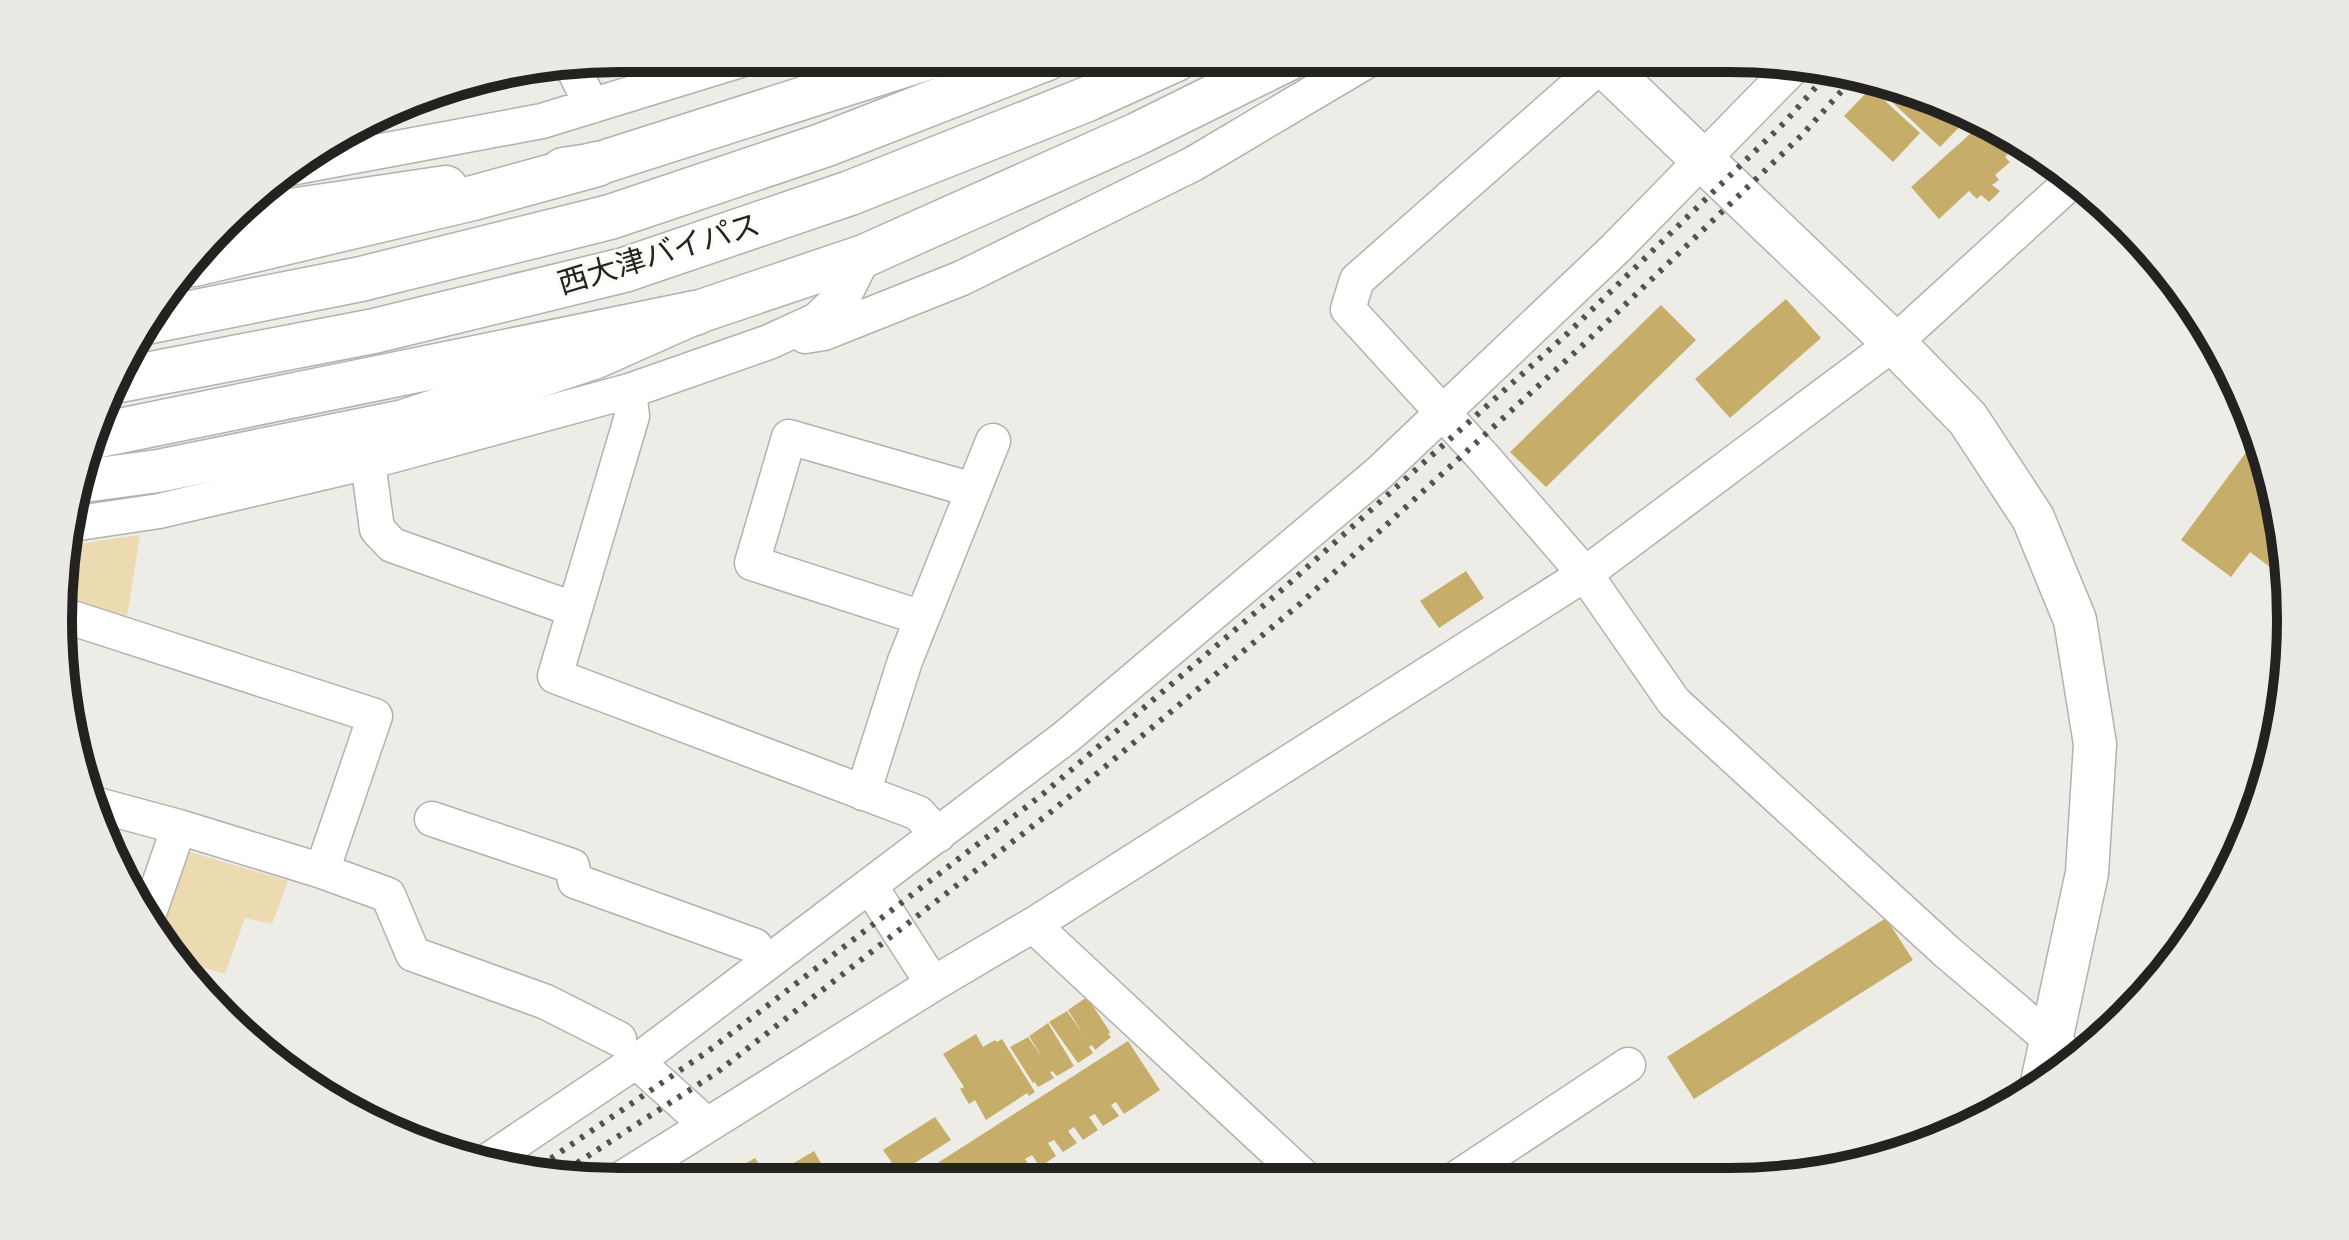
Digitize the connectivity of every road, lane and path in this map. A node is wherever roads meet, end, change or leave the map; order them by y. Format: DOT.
graph roads {
  1 [pos="702,72"];
  2 [pos="885,72"];
  3 [pos="1011,72"];
  4 [pos="1147,72"];
  5 [pos="1263,72"];
  6 [pos="1348,72"];
  7 [pos="1587,72"];
  8 [pos="1610,72"];
  9 [pos="576,74"];
  10 [pos="1785,75"];
  11 [pos="592,106"];
  12 [pos="1703,161"];
  13 [pos="318,163"];
  14 [pos="597,164"];
  15 [pos="2065,187"];
  16 [pos="251,216"];
  17 [pos="864,256"];
  18 [pos="206,261"];
  19 [pos="695,313"];
  20 [pos="162,319"];
  21 [pos="769,342"];
  22 [pos="1894,343"];
  23 [pos="129,378"];
  24 [pos="629,391"];
  25 [pos="1441,413"];
  26 [pos="105,434"];
  27 [pos="993,441"];
  28 [pos="368,462"];
  29 [pos="91,480"];
  30 [pos="973,490"];
  31 [pos="81,523"];
  32 [pos="1585,574"];
  33 [pos="573,609"];
  34 [pos="72,618"];
  35 [pos="922,618"];
  36 [pos="863,793"];
  37 [pos="105,807"];
  38 [pos="432,819"];
  39 [pos="179,827"];
  40 [pos="938,835"];
  41 [pos="322,871"];
  42 [pos="870,886"];
  43 [pos="152,905"];
  44 [pos="1033,925"];
  45 [pos="766,964"];
  46 [pos="933,984"];
  47 [pos="628,1050"];
  48 [pos="2063,1050"];
  49 [pos="1628,1065"];
  50 [pos="707,1125"];
  51 [pos="497,1153"];
  52 [pos="639,1168"];
  53 [pos="1294,1168"];
  54 [pos="1472,1168"];
  1 -- 11 [label="street"];
  2 -- 14 [label="street"];
  3 -- 20 [label="highway, 西大津バイパス"];
  4 -- 23 [label="highway, 西大津バイパス"];
  5 -- 17 [label="street"];
  6 -- 21 [label="street"];
  7 -- 25 [label="street"];
  8 -- 12 [label="street"];
  9 -- 11 [label="street"];
  10 -- 12 [label="street"];
  11 -- 13 [label="street"];
  12 -- 22 [label="street"];
  12 -- 25 [label="street"];
  14 -- 16 [label="street"];
  14 -- 18 [label="highway"];
  15 -- 22 [label="street"];
  17 -- 19 [label="street"];
  17 -- 21 [label="street"];
  19 -- 26 [label="highway"];
  19 -- 29 [label="street"];
  21 -- 24 [label="street"];
  22 -- 32 [label="street"];
  22 -- 48 [label="street"];
  24 -- 28 [label="street"];
  24 -- 33 [label="street"];
  25 -- 32 [label="street"];
  25 -- 40 [label="street"];
  27 -- 30 [label="street"];
  28 -- 31 [label="street"];
  28 -- 33 [label="street"];
  30 -- 35 [label="street"];
  30 -- 35 [label="street"];
  32 -- 44 [label="street"];
  32 -- 48 [label="street"];
  33 -- 36 [label="street"];
  34 -- 41 [label="street"];
  35 -- 36 [label="street"];
  36 -- 40 [label="street"];
  37 -- 39 [label="street"];
  38 -- 45 [label="street"];
  39 -- 41 [label="street"];
  39 -- 43 [label="street"];
  40 -- 42 [label="street"];
  41 -- 47 [label="street"];
  42 -- 45 [label="street"];
  42 -- 46 [label="street"];
  44 -- 46 [label="street"];
  44 -- 53 [label="street"];
  45 -- 47 [label="street"];
  46 -- 50 [label="street"];
  47 -- 50 [label="street"];
  47 -- 51 [label="street"];
  49 -- 54 [label="street"];
  50 -- 52 [label="street"];
}
